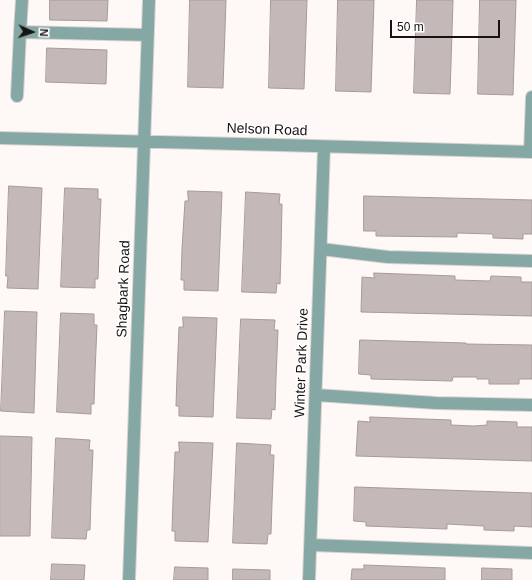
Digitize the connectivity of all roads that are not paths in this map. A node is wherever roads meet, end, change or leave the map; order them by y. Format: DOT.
graph roads {
  1 [pos="22,0"];
  2 [pos="149,0"];
  3 [pos="20,32"];
  4 [pos="148,35"];
  5 [pos="18,96"];
  6 [pos="532,97"];
  7 [pos="0,138"];
  8 [pos="144,141"];
  9 [pos="324,147"];
  10 [pos="531,152"];
  11 [pos="321,249"];
  12 [pos="532,261"];
  13 [pos="316,395"];
  14 [pos="532,405"];
  15 [pos="310,544"];
  16 [pos="532,553"];
  17 [pos="129,580"];
  18 [pos="309,580"];
  1 -- 3 [label="street"];
  2 -- 4 [label="street, Shagbark Road"];
  3 -- 4 [label="street"];
  3 -- 5 [label="street"];
  4 -- 8 [label="street, Shagbark Road"];
  6 -- 10 [label="street"];
  7 -- 8 [label="street, Nelson Road"];
  8 -- 9 [label="street, Nelson Road"];
  8 -- 17 [label="street, Shagbark Road"];
  9 -- 10 [label="street, Nelson Road"];
  9 -- 11 [label="street, Winter Park Drive"];
  11 -- 12 [label="street"];
  11 -- 13 [label="street, Winter Park Drive"];
  13 -- 14 [label="street"];
  13 -- 15 [label="street, Winter Park Drive"];
  15 -- 16 [label="street"];
  15 -- 18 [label="street, Winter Park Drive"];
}
